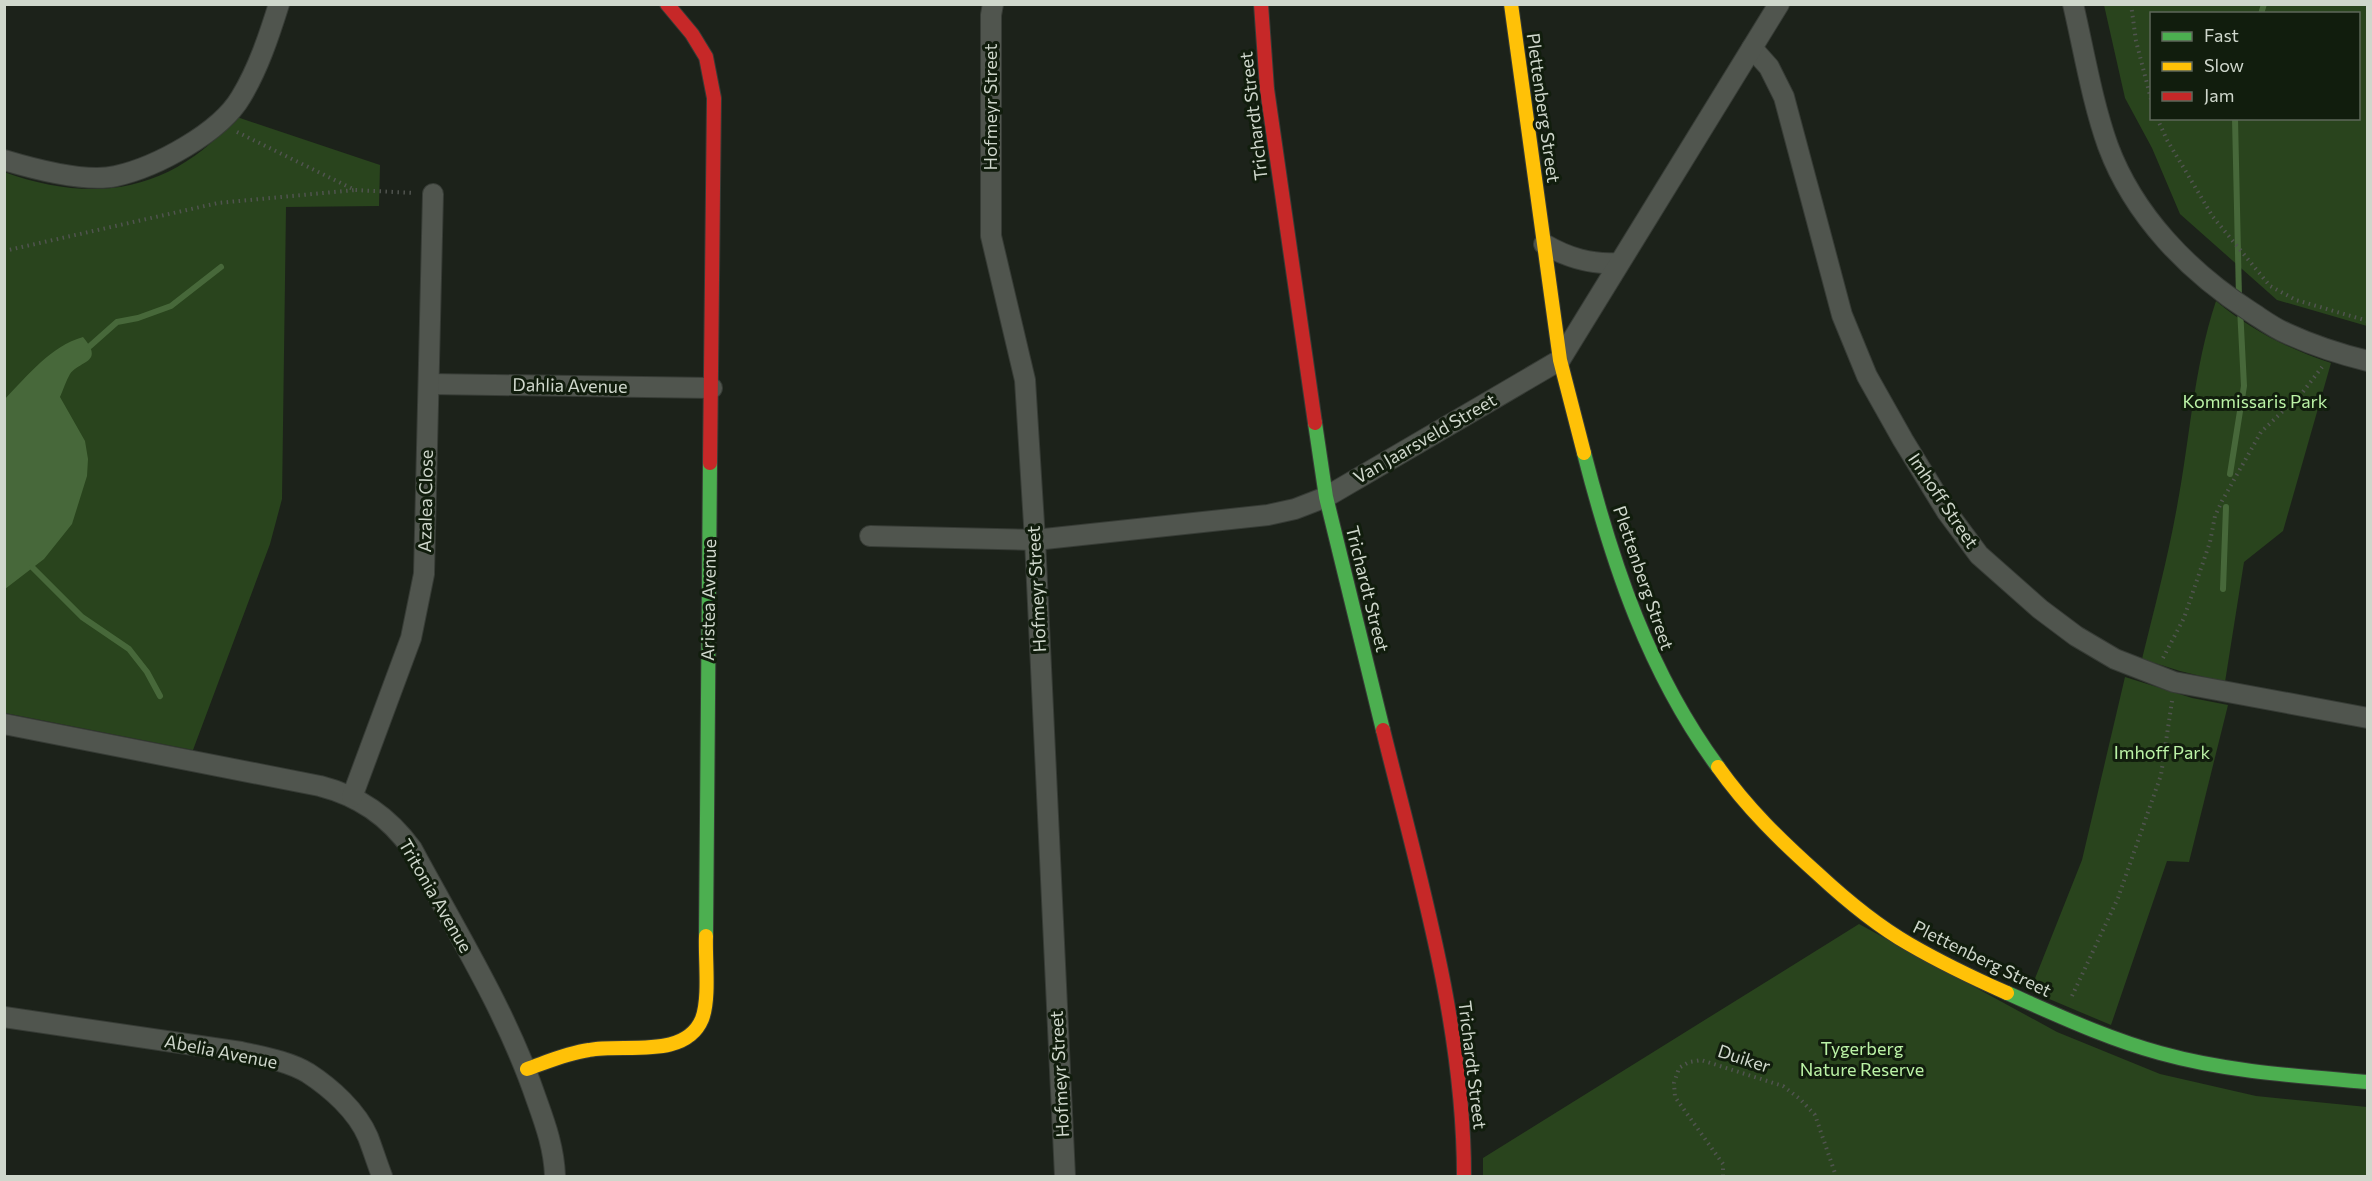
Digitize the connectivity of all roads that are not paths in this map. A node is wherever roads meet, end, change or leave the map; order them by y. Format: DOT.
graph roads {
  1 [pos="279,4"];
  2 [pos="667,4"];
  3 [pos="993,4"];
  4 [pos="1261,4"];
  5 [pos="1511,4"];
  6 [pos="1779,4"];
  7 [pos="2073,4"];
  8 [pos="1752,48"];
  9 [pos="4,160"];
  10 [pos="433,194"];
  11 [pos="1544,244"];
  12 [pos="1619,263"];
  13 [pos="1560,360"];
  14 [pos="2367,361"];
  15 [pos="429,384"];
  16 [pos="712,388"];
  17 [pos="1326,496"];
  18 [pos="870,536"];
  19 [pos="1035,540"];
  20 [pos="2367,718"];
  21 [pos="4,724"];
  22 [pos="352,797"];
  23 [pos="4,1017"];
  24 [pos="526,1069"];
  25 [pos="2367,1082"];
  26 [pos="382,1176"];
  27 [pos="555,1176"];
  28 [pos="1065,1176"];
  29 [pos="1464,1176"];
  1 -- 9 [label="street"];
  2 -- 16 [label="street, Aristea Avenue"];
  3 -- 19 [label="street, Hofmeyr Street"];
  4 -- 17 [label="street, Trichardt Street"];
  5 -- 11 [label="street, Plettenberg Street"];
  6 -- 8 [label="street, Van Jaarsveld Street"];
  7 -- 14 [label="street"];
  8 -- 12 [label="street, Van Jaarsveld Street"];
  8 -- 20 [label="street, Imhoff Street"];
  10 -- 15 [label="street, Azalea Close"];
  11 -- 12 [label="street"];
  11 -- 13 [label="street, Plettenberg Street"];
  12 -- 13 [label="street, Van Jaarsveld Street"];
  13 -- 17 [label="street, Van Jaarsveld Street"];
  13 -- 25 [label="street, Plettenberg Street"];
  15 -- 16 [label="street, Dahlia Avenue"];
  15 -- 22 [label="street, Azalea Close"];
  16 -- 24 [label="street, Aristea Avenue"];
  17 -- 19 [label="street, Van Jaarsveld Street"];
  17 -- 29 [label="street, Trichardt Street"];
  18 -- 19 [label="street, Van Jaarsveld Street"];
  19 -- 28 [label="street, Hofmeyr Street"];
  21 -- 22 [label="street, Tritonia Avenue"];
  22 -- 24 [label="street, Tritonia Avenue"];
  23 -- 26 [label="street, Abelia Avenue"];
  24 -- 27 [label="street, Tritonia Avenue"];
}
